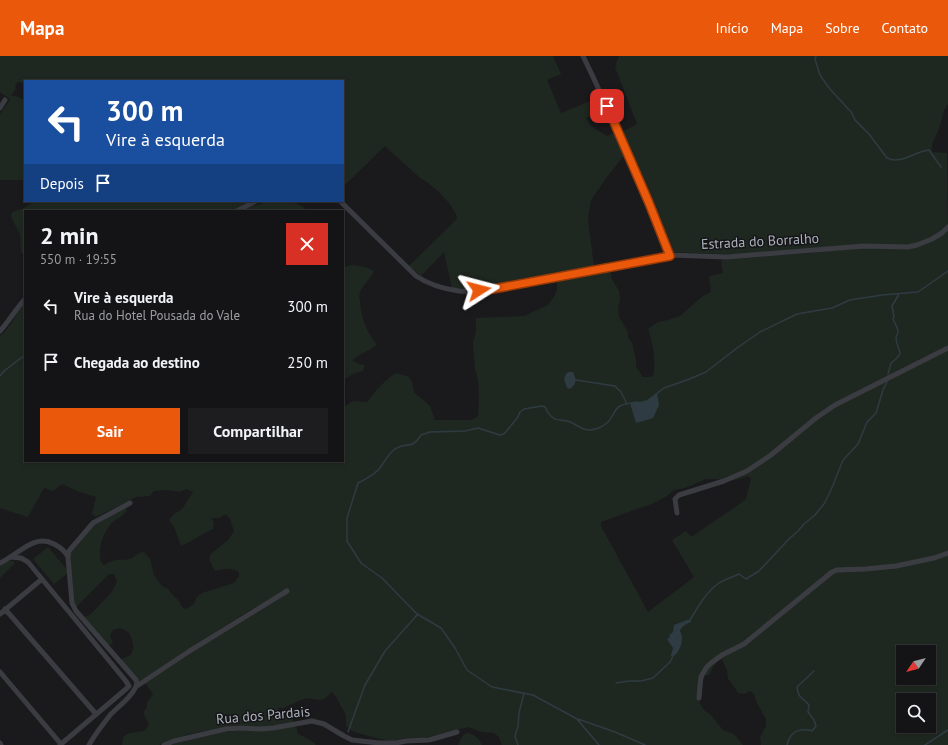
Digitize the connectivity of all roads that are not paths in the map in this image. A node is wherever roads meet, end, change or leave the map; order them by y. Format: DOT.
graph roads {
  1 [pos="583,56"];
  2 [pos="5,100"];
  3 [pos="0,108"];
  4 [pos="254,202"];
  5 [pos="341,202"];
  6 [pos="239,210"];
  7 [pos="948,227"];
  8 [pos="670,256"];
  9 [pos="24,300"];
  10 [pos="0,331"];
  11 [pos="948,348"];
  12 [pos="130,503"];
  13 [pos="677,513"];
  14 [pos="948,553"];
  15 [pos="11,557"];
  16 [pos="68,557"];
  17 [pos="0,563"];
  18 [pos="42,579"];
  19 [pos="287,591"];
  20 [pos="6,609"];
  21 [pos="0,614"];
  22 [pos="0,672"];
  23 [pos="137,686"];
  24 [pos="699,698"];
  25 [pos="96,714"];
  26 [pos="457,732"];
  27 [pos="60,744"];
  28 [pos="396,744"];
  29 [pos="89,745"];
  30 [pos="164,745"];
  1 -- 8 [label="street"];
  2 -- 3 [label="street"];
  4 -- 6 [label="street"];
  5 -- 8 [label="street, Estrada do Borralho"];
  7 -- 8 [label="street, Estrada do Borralho"];
  9 -- 10 [label="street"];
  11 -- 13 [label="street"];
  12 -- 16 [label="street"];
  14 -- 24 [label="street"];
  15 -- 16 [label="street"];
  15 -- 17 [label="street"];
  15 -- 18 [label="street"];
  16 -- 23 [label="street"];
  18 -- 20 [label="street"];
  18 -- 25 [label="street"];
  19 -- 23 [label="street"];
  20 -- 21 [label="street"];
  20 -- 25 [label="street"];
  22 -- 27 [label="street"];
  23 -- 29 [label="street"];
  25 -- 27 [label="street"];
  26 -- 28 [label="street, Rua dos Pardais"];
  28 -- 30 [label="street, Rua dos Pardais"];
}
